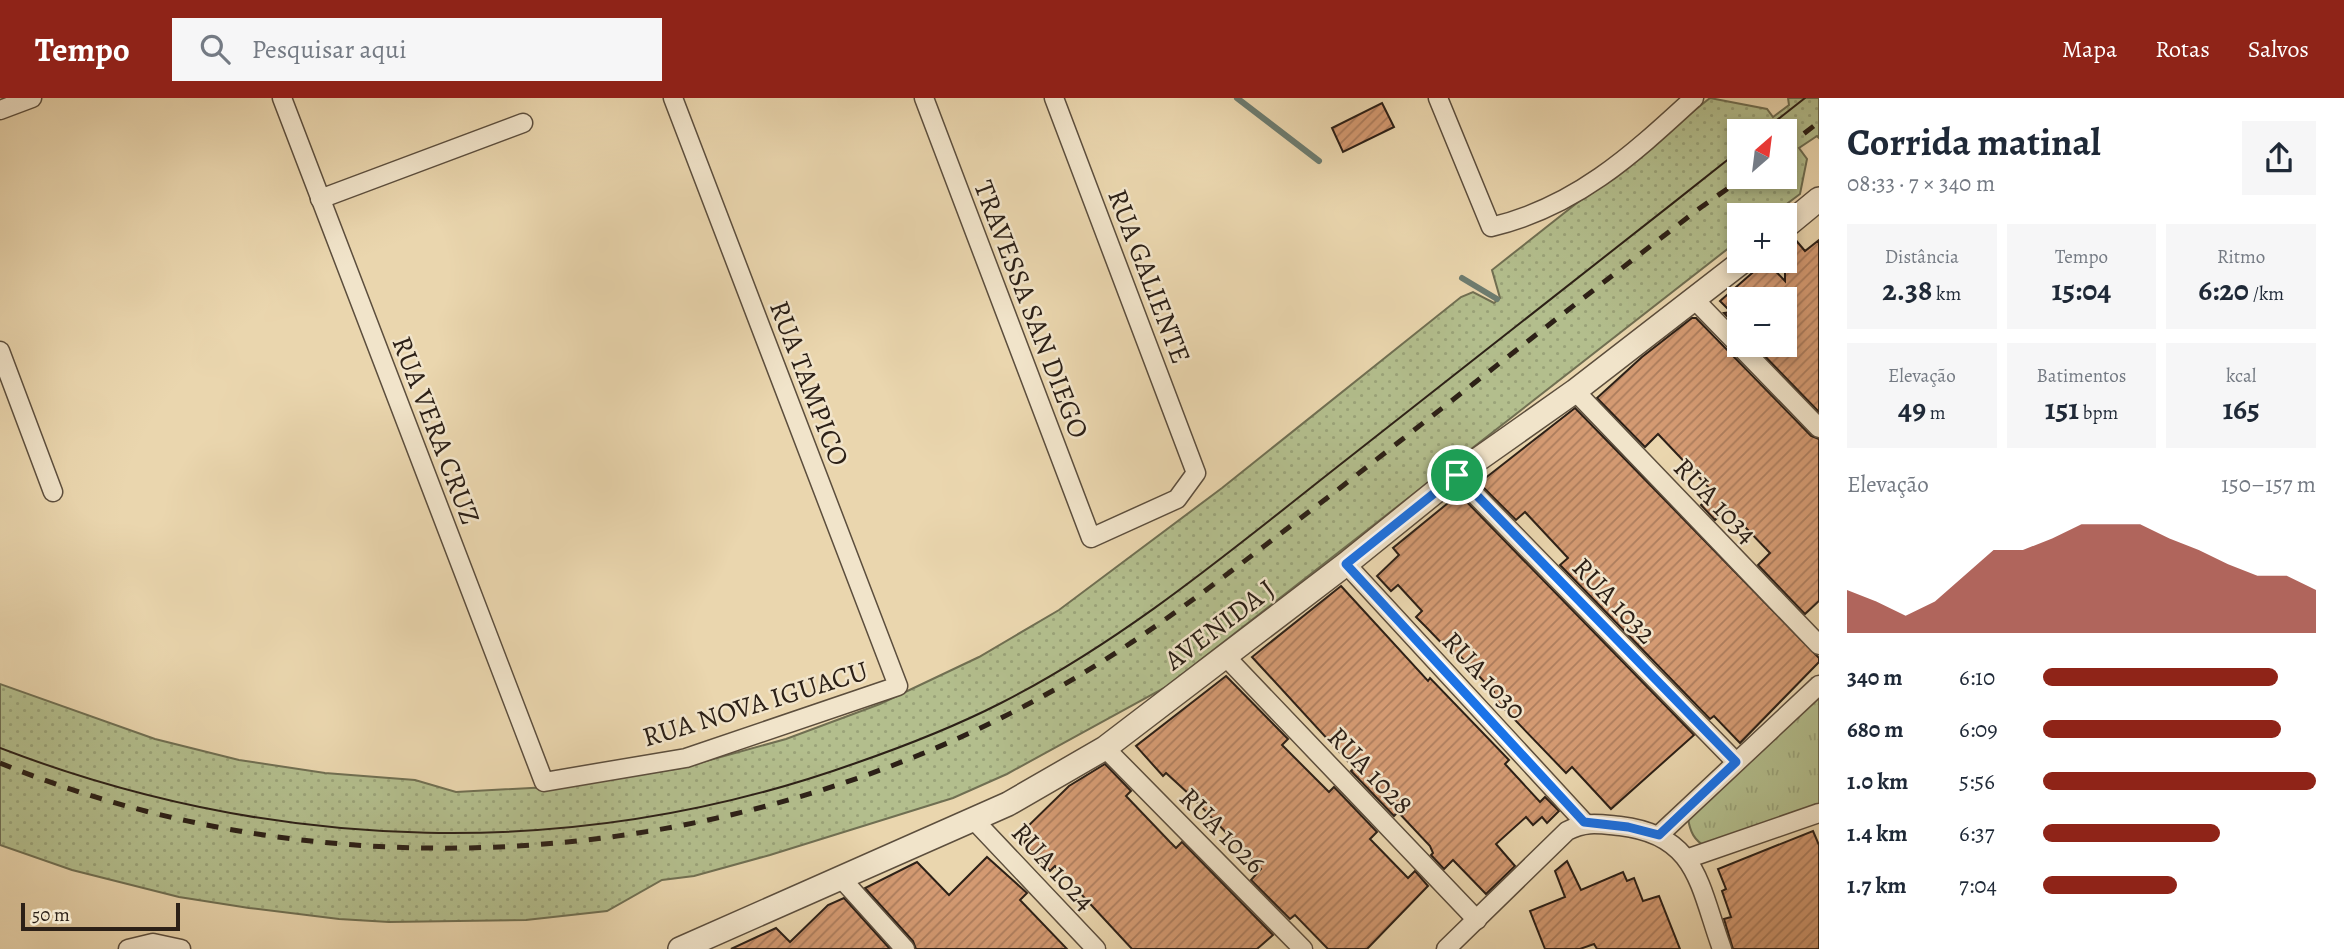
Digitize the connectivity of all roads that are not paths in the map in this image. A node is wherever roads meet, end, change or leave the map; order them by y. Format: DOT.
graph roads {
  1 [pos="32,98"];
  2 [pos="282,98"];
  3 [pos="673,98"];
  4 [pos="924,98"];
  5 [pos="1054,98"];
  6 [pos="1438,98"];
  7 [pos="1694,98"];
  8 [pos="0,110"];
  9 [pos="523,123"];
  10 [pos="320,199"];
  11 [pos="1815,210"];
  12 [pos="1797,220"];
  13 [pos="1728,273"];
  14 [pos="1695,300"];
  15 [pos="0,351"];
  16 [pos="1575,391"];
  17 [pos="1819,428"];
  18 [pos="1196,473"];
  19 [pos="1457,475"];
  20 [pos="53,492"];
  21 [pos="1346,564"];
  22 [pos="1819,645"];
  23 [pos="1226,657"];
  24 [pos="1819,685"];
  25 [pos="898,686"];
  26 [pos="1105,748"];
  27 [pos="1736,762"];
  28 [pos="544,782"];
  29 [pos="1819,813"];
  30 [pos="974,819"];
  31 [pos="1584,822"];
  32 [pos="1659,835"];
  33 [pos="1689,859"];
  34 [pos="839,877"];
  35 [pos="1477,920"];
  36 [pos="692,947"];
  37 [pos="128,949"];
  38 [pos="181,949"];
  39 [pos="905,949"];
  40 [pos="1096,949"];
  41 [pos="1303,949"];
  42 [pos="1446,949"];
  43 [pos="1722,949"];
  1 -- 8 [label="street"];
  2 -- 10 [label="street, RUA VERA CRUZ"];
  3 -- 25 [label="street, RUA TAMPICO"];
  4 -- 18 [label="street, TRAVESSA SAN DIEGO"];
  5 -- 18 [label="street, RUA GALIENTE"];
  6 -- 7 [label="street"];
  9 -- 10 [label="street"];
  10 -- 28 [label="street, RUA VERA CRUZ"];
  11 -- 12 [label="street"];
  13 -- 14 [label="street, AVENIDA J"];
  14 -- 16 [label="street, AVENIDA J"];
  14 -- 17 [label="street"];
  15 -- 20 [label="street"];
  16 -- 19 [label="street, AVENIDA J"];
  16 -- 22 [label="street, RUA 1034"];
  19 -- 21 [label="street, AVENIDA J"];
  19 -- 27 [label="street, RUA 1032"];
  21 -- 23 [label="street, AVENIDA J"];
  21 -- 31 [label="street, RUA 1030"];
  23 -- 26 [label="street, AVENIDA J"];
  23 -- 35 [label="street, RUA 1028"];
  24 -- 27 [label="street"];
  25 -- 28 [label="street, RUA NOVA IGUACU"];
  26 -- 30 [label="street, AVENIDA J"];
  26 -- 41 [label="street, RUA 1026"];
  27 -- 32 [label="street"];
  29 -- 33 [label="street"];
  30 -- 34 [label="street, AVENIDA J"];
  30 -- 40 [label="street, RUA 1024"];
  31 -- 32 [label="street"];
  31 -- 35 [label="street"];
  32 -- 33 [label="street"];
  33 -- 43 [label="street"];
  34 -- 36 [label="street, AVENIDA J"];
  34 -- 39 [label="street"];
  35 -- 42 [label="street"];
  37 -- 38 [label="street"];
}
